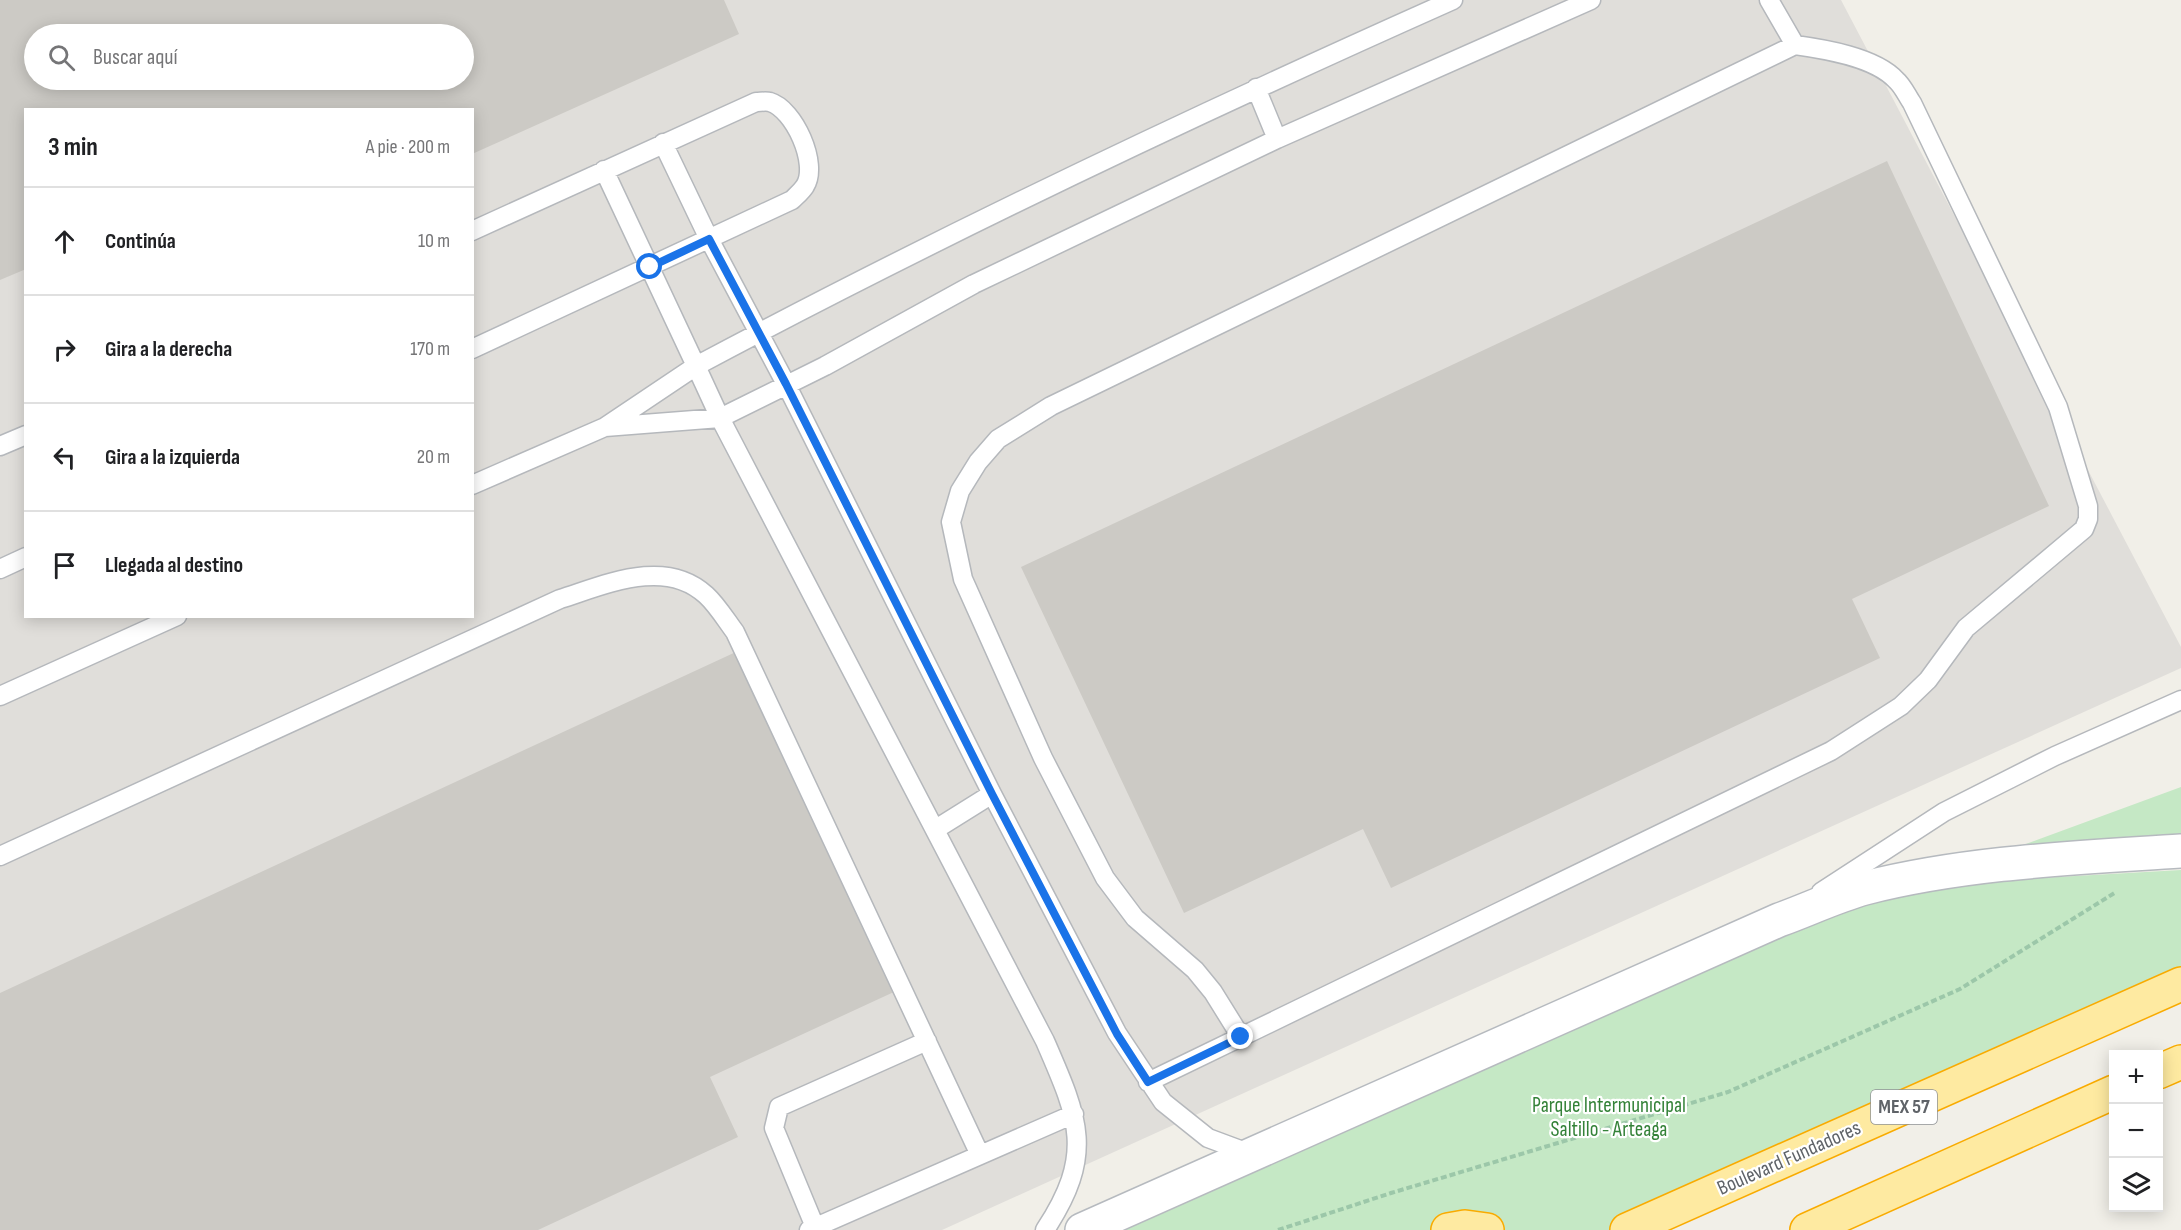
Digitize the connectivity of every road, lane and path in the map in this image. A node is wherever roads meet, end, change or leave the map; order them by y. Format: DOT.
graph roads {
  1 [pos="1453,0"];
  2 [pos="1591,0"];
  3 [pos="1769,0"];
  4 [pos="1795,45"];
  5 [pos="1256,88"];
  6 [pos="1277,139"];
  7 [pos="663,143"];
  8 [pos="604,170"];
  9 [pos="474,230"];
  10 [pos="709,239"];
  11 [pos="650,267"];
  12 [pos="759,332"];
  13 [pos="474,349"];
  14 [pos="696,366"];
  15 [pos="786,384"];
  16 [pos="720,418"];
  17 [pos="604,427"];
  18 [pos="24,436"];
  19 [pos="0,446"];
  20 [pos="474,484"];
  21 [pos="24,558"];
  22 [pos="0,569"];
  23 [pos="173,618"];
  24 [pos="0,696"];
  25 [pos="2181,700"];
  26 [pos="992,794"];
  27 [pos="936,829"];
  28 [pos="2181,851"];
  29 [pos="0,856"];
  30 [pos="2121,889"];
  31 [pos="1779,920"];
  32 [pos="2181,984"];
  33 [pos="1241,1037"];
  34 [pos="927,1041"];
  35 [pos="2181,1062"];
  36 [pos="2163,1070"];
  37 [pos="1148,1082"];
  38 [pos="2109,1094"];
  39 [pos="1074,1114"];
  40 [pos="1251,1154"];
  41 [pos="980,1155"];
  42 [pos="1817,1227"];
  43 [pos="812,1229"];
  44 [pos="1045,1230"];
  45 [pos="1082,1230"];
  46 [pos="1278,1230"];
  47 [pos="1448,1230"];
  48 [pos="1487,1230"];
  49 [pos="1627,1230"];
  1 -- 5 [label="lane"];
  2 -- 6 [label="lane"];
  3 -- 4 [label="lane"];
  4 -- 33 [label="lane"];
  4 -- 33 [label="lane"];
  5 -- 6 [label="lane"];
  5 -- 12 [label="lane"];
  6 -- 15 [label="lane"];
  7 -- 8 [label="lane"];
  7 -- 10 [label="lane"];
  7 -- 10 [label="lane"];
  8 -- 9 [label="lane"];
  8 -- 11 [label="lane"];
  10 -- 11 [label="lane"];
  10 -- 12 [label="lane"];
  11 -- 13 [label="lane"];
  11 -- 14 [label="lane"];
  12 -- 14 [label="lane"];
  12 -- 15 [label="lane"];
  14 -- 16 [label="lane"];
  14 -- 17 [label="lane"];
  15 -- 16 [label="lane"];
  15 -- 26 [label="lane"];
  16 -- 17 [label="lane"];
  16 -- 27 [label="lane"];
  17 -- 20 [label="lane"];
  18 -- 19 [label="lane"];
  21 -- 22 [label="lane"];
  23 -- 24 [label="lane"];
  25 -- 31 [label="lane"];
  26 -- 27 [label="lane"];
  26 -- 37 [label="lane"];
  27 -- 39 [label="lane"];
  28 -- 31 [label="main road"];
  29 -- 34 [label="lane"];
  30 -- 46 [label="path"];
  31 -- 40 [label="main road"];
  32 -- 49 [label="highway, Boulevard Fundadores / MEX 57"];
  33 -- 37 [label="lane"];
  34 -- 41 [label="lane"];
  34 -- 43 [label="lane"];
  35 -- 36 [label="highway"];
  37 -- 40 [label="lane"];
  38 -- 42 [label="highway"];
  39 -- 41 [label="lane"];
  39 -- 44 [label="lane"];
  40 -- 45 [label="main road"];
  41 -- 43 [label="lane"];
  47 -- 48 [label="highway"];
}
